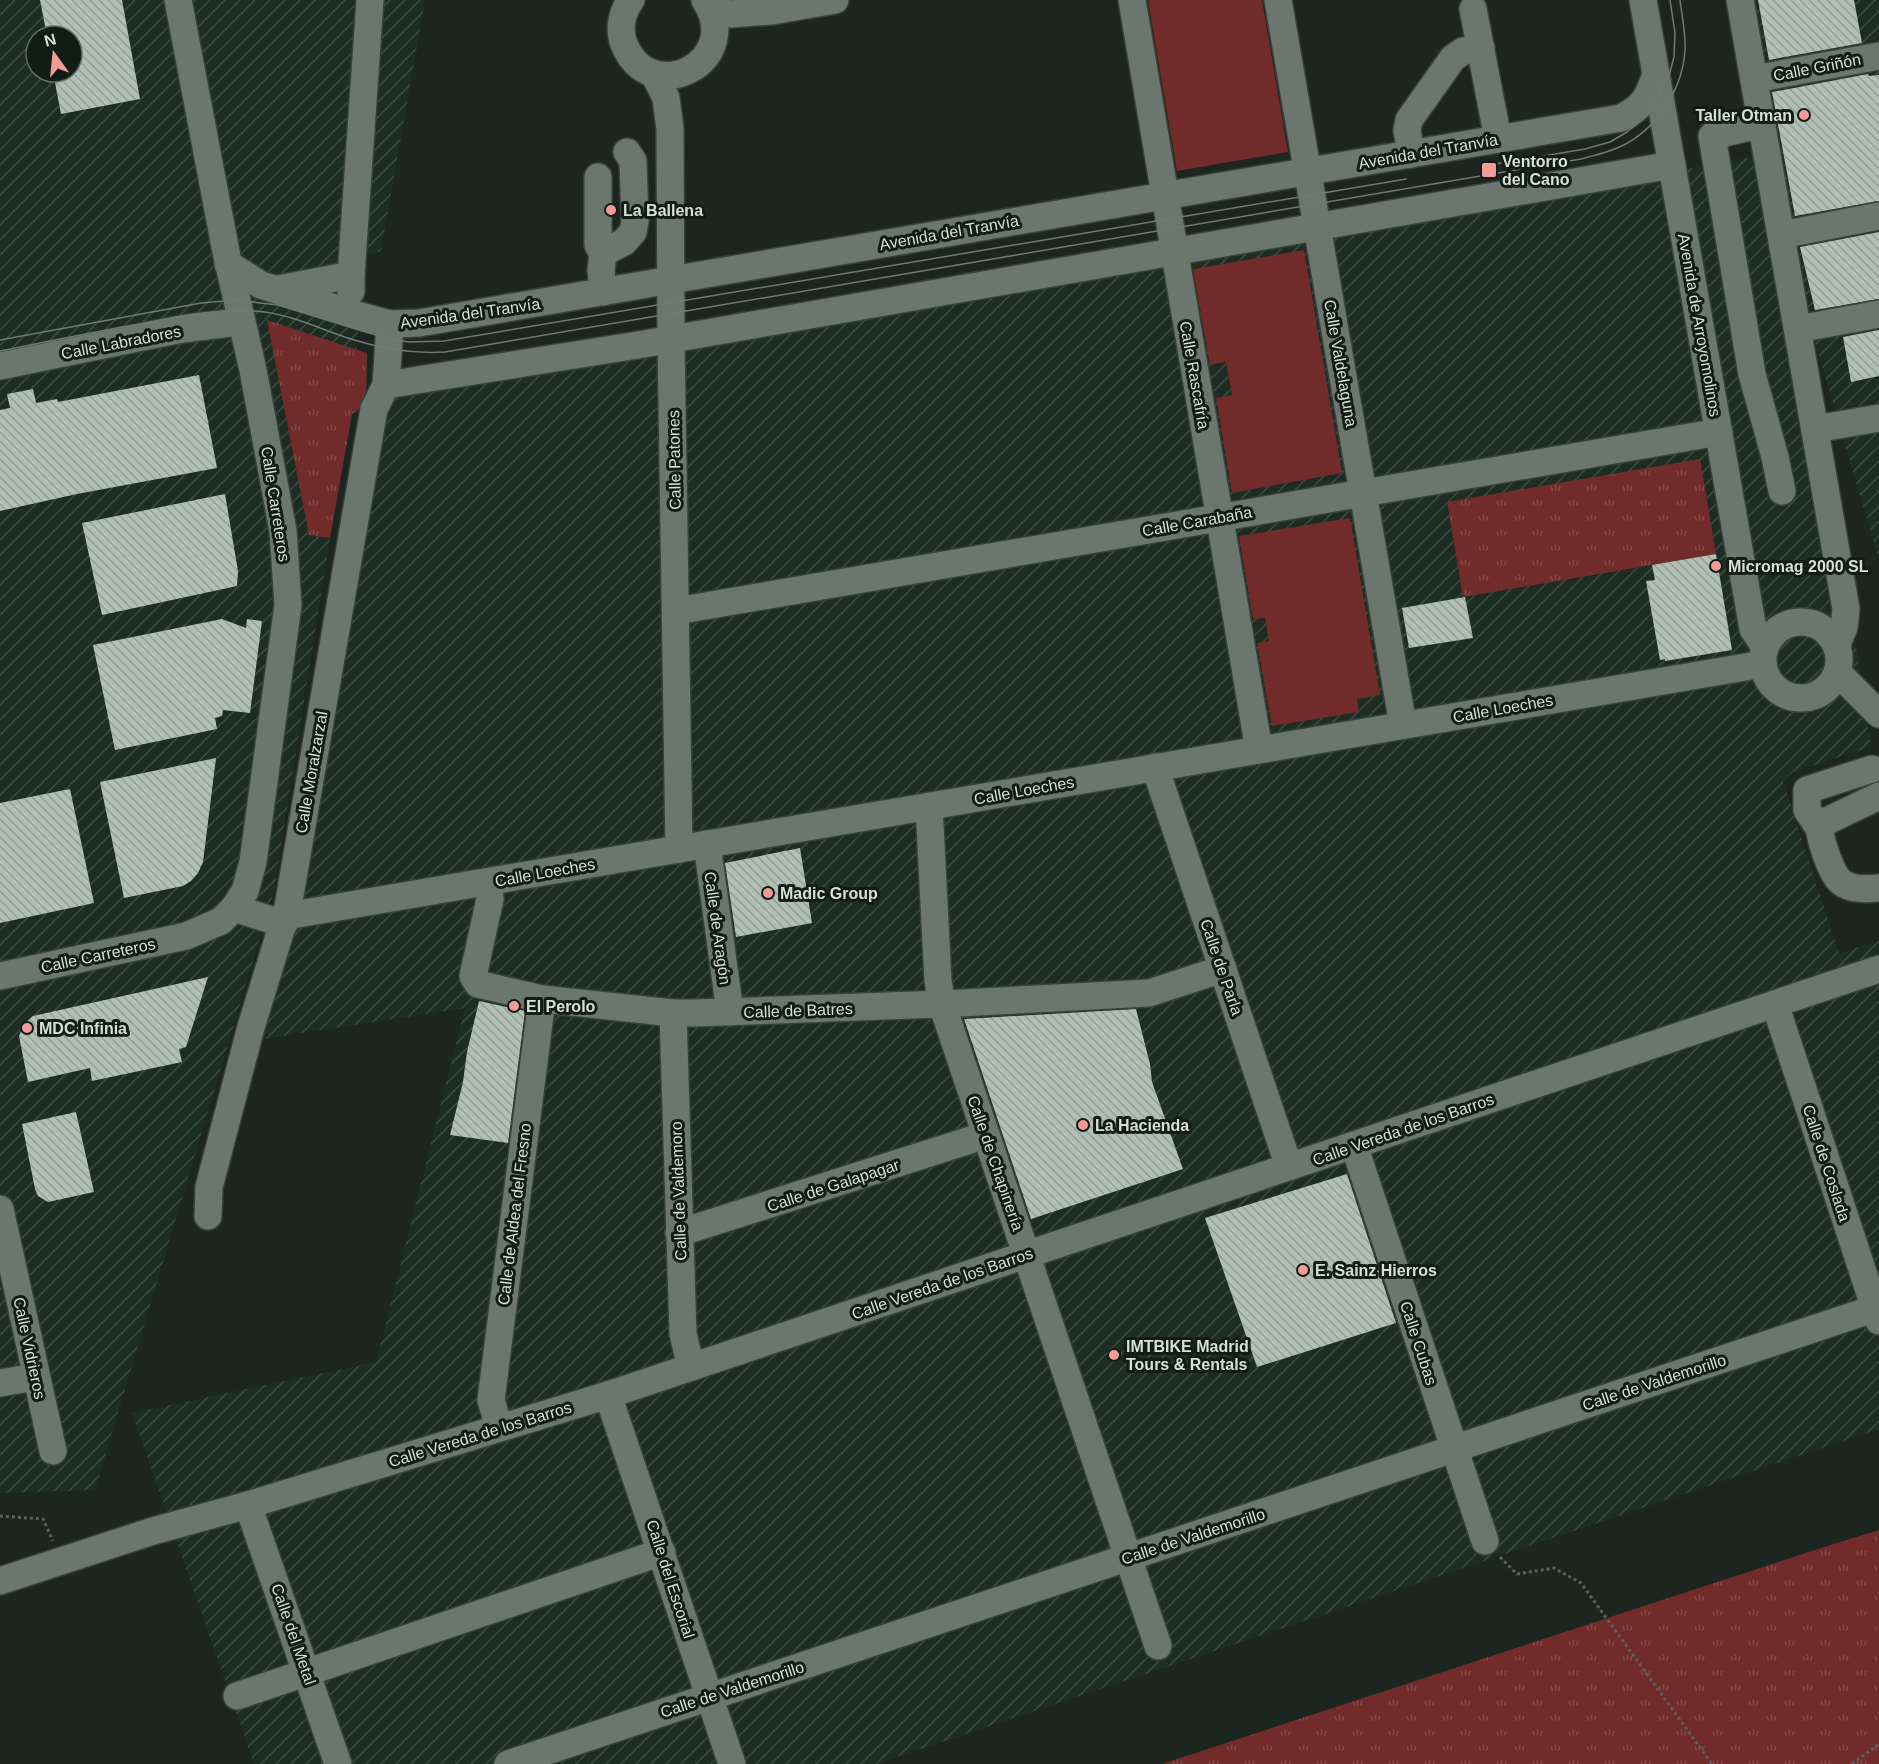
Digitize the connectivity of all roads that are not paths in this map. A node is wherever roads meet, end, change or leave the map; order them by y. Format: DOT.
graph roads {
  1 [pos="178,0"];
  2 [pos="370,0"];
  3 [pos="631,0"];
  4 [pos="835,0"];
  5 [pos="1132,0"];
  6 [pos="1278,0"];
  7 [pos="1643,0"];
  8 [pos="1740,0"];
  9 [pos="708,4"];
  10 [pos="1473,9"];
  11 [pos="1481,48"];
  12 [pos="1879,56"];
  13 [pos="654,74"];
  14 [pos="1656,74"];
  15 [pos="1754,79"];
  16 [pos="1762,124"];
  17 [pos="1498,139"];
  18 [pos="627,153"];
  19 [pos="1411,153"];
  20 [pos="1672,165"];
  21 [pos="1308,171"];
  22 [pos="598,177"];
  23 [pos="1165,196"];
  24 [pos="1879,216"];
  25 [pos="672,220"];
  26 [pos="635,221"];
  27 [pos="1317,227"];
  28 [pos="1781,235"];
  29 [pos="1174,251"];
  30 [pos="603,253"];
  31 [pos="228,264"];
  32 [pos="351,275"];
  33 [pos="672,280"];
  34 [pos="275,290"];
  35 [pos="603,292"];
  36 [pos="1879,314"];
  37 [pos="357,315"];
  38 [pos="390,324"];
  39 [pos="242,325"];
  40 [pos="1798,329"];
  41 [pos="672,339"];
  42 [pos="0,366"];
  43 [pos="386,385"];
  44 [pos="1879,418"];
  45 [pos="1719,432"];
  46 [pos="1817,440"];
  47 [pos="1775,457"];
  48 [pos="1782,491"];
  49 [pos="1363,493"];
  50 [pos="1220,518"];
  51 [pos="676,611"];
  52 [pos="1764,655"];
  53 [pos="1836,659"];
  54 [pos="1879,714"];
  55 [pos="1403,725"];
  56 [pos="1259,750"];
  57 [pos="1155,767"];
  58 [pos="1872,769"];
  59 [pos="1879,796"];
  60 [pos="929,806"];
  61 [pos="1819,828"];
  62 [pos="707,844"];
  63 [pos="680,849"];
  64 [pos="488,882"];
  65 [pos="1879,888"];
  66 [pos="240,899"];
  67 [pos="286,916"];
  68 [pos="1223,969"];
  69 [pos="1879,969"];
  70 [pos="0,976"];
  71 [pos="542,999"];
  72 [pos="942,1004"];
  73 [pos="1775,1004"];
  74 [pos="730,1012"];
  75 [pos="673,1013"];
  76 [pos="986,1135"];
  77 [pos="1354,1145"];
  78 [pos="1289,1167"];
  79 [pos="0,1209"];
  80 [pos="208,1216"];
  81 [pos="679,1233"];
  82 [pos="1027,1255"];
  83 [pos="1878,1312"];
  84 [pos="691,1367"];
  85 [pos="36,1377"];
  86 [pos="0,1383"];
  87 [pos="608,1395"];
  88 [pos="499,1428"];
  89 [pos="1454,1449"];
  90 [pos="53,1451"];
  91 [pos="248,1505"];
  92 [pos="1485,1540"];
  93 [pos="662,1552"];
  94 [pos="1128,1557"];
  95 [pos="0,1581"];
  96 [pos="1158,1646"];
  97 [pos="307,1672"];
  98 [pos="237,1696"];
  99 [pos="710,1697"];
  100 [pos="338,1764"];
  101 [pos="508,1764"];
  102 [pos="732,1764"];
  1 -- 31 [label="street, Calle Carreteros"];
  2 -- 32 [label="street"];
  3 -- 13 [label="street"];
  4 -- 9 [label="street"];
  5 -- 23 [label="street, Calle Rascafría"];
  6 -- 21 [label="street, Calle Valdelaguna"];
  7 -- 14 [label="street, Avenida de Arroyomolinos"];
  8 -- 15 [label="street"];
  9 -- 13 [label="street"];
  10 -- 11 [label="street"];
  11 -- 17 [label="street"];
  11 -- 19 [label="street"];
  12 -- 15 [label="street, Calle Griñón"];
  13 -- 25 [label="street, Calle Patones"];
  14 -- 17 [label="street, Avenida del Tranvía"];
  14 -- 20 [label="street, Avenida de Arroyomolinos"];
  15 -- 16 [label="street"];
  16 -- 28 [label="street"];
  16 -- 47 [label="street"];
  17 -- 19 [label="street, Avenida del Tranvía"];
  18 -- 26 [label="street"];
  19 -- 21 [label="street, Avenida del Tranvía"];
  20 -- 27 [label="street"];
  20 -- 45 [label="street, Avenida de Arroyomolinos"];
  21 -- 23 [label="street, Avenida del Tranvía"];
  21 -- 27 [label="street, Calle Valdelaguna"];
  22 -- 30 [label="street"];
  23 -- 29 [label="street, Calle Rascafría"];
  23 -- 33 [label="street, Avenida del Tranvía"];
  24 -- 28 [label="street"];
  25 -- 26 [label="street"];
  25 -- 33 [label="street, Calle Patones"];
  26 -- 30 [label="street"];
  27 -- 29 [label="street"];
  27 -- 49 [label="street, Calle Valdelaguna"];
  28 -- 40 [label="street"];
  29 -- 41 [label="street"];
  29 -- 50 [label="street, Calle Rascafría"];
  30 -- 35 [label="street"];
  31 -- 34 [label="street, Avenida del Tranvía"];
  31 -- 39 [label="street, Calle Carreteros"];
  32 -- 34 [label="street"];
  32 -- 37 [label="street"];
  33 -- 35 [label="street, Avenida del Tranvía"];
  33 -- 41 [label="street, Calle Patones"];
  34 -- 37 [label="street, Avenida del Tranvía"];
  35 -- 38 [label="street, Avenida del Tranvía"];
  36 -- 40 [label="street"];
  37 -- 38 [label="street, Avenida del Tranvía"];
  38 -- 43 [label="street, Calle Moralzarzal"];
  39 -- 42 [label="street, Calle Labradores"];
  39 -- 66 [label="street, Calle Carreteros"];
  40 -- 46 [label="street"];
  41 -- 43 [label="street"];
  41 -- 51 [label="street, Calle Patones"];
  43 -- 67 [label="street, Calle Moralzarzal"];
  44 -- 46 [label="street"];
  45 -- 49 [label="street, Calle Carabaña"];
  45 -- 52 [label="street, Avenida de Arroyomolinos"];
  46 -- 47 [label="street"];
  46 -- 53 [label="street"];
  47 -- 48 [label="street"];
  49 -- 50 [label="street, Calle Carabaña"];
  49 -- 55 [label="street, Calle Valdelaguna"];
  50 -- 51 [label="street, Calle Carabaña"];
  50 -- 56 [label="street, Calle Rascafría"];
  51 -- 63 [label="street, Calle Patones"];
  52 -- 53 [label="street"];
  52 -- 53 [label="street"];
  52 -- 55 [label="street, Calle Loeches"];
  53 -- 54 [label="street"];
  55 -- 56 [label="street, Calle Loeches"];
  56 -- 57 [label="street, Calle Loeches"];
  57 -- 60 [label="street, Calle Loeches"];
  57 -- 68 [label="street, Calle de Parla"];
  58 -- 61 [label="street"];
  59 -- 61 [label="street"];
  60 -- 62 [label="street, Calle Loeches"];
  60 -- 72 [label="street, Calle de Chapinería"];
  61 -- 65 [label="street"];
  62 -- 63 [label="street, Calle Loeches"];
  62 -- 74 [label="street, Calle de Aragón"];
  63 -- 64 [label="street, Calle Loeches"];
  64 -- 67 [label="street, Calle Loeches"];
  64 -- 71 [label="street, Calle de Batres"];
  66 -- 67 [label="street, Calle Loeches"];
  66 -- 70 [label="street, Calle Carreteros"];
  67 -- 80 [label="street, Calle Moralzarzal"];
  68 -- 72 [label="street, Calle de Batres"];
  68 -- 78 [label="street, Calle de Parla"];
  69 -- 73 [label="street, Calle Vereda de los Barros"];
  71 -- 75 [label="street, Calle de Batres"];
  71 -- 88 [label="street, Calle de Aldea del Fresno"];
  72 -- 74 [label="street, Calle de Batres"];
  72 -- 76 [label="street, Calle de Chapinería"];
  73 -- 77 [label="street, Calle Vereda de los Barros"];
  73 -- 83 [label="street, Calle de Coslada"];
  74 -- 75 [label="street, Calle de Batres"];
  75 -- 81 [label="street, Calle de Valdemoro"];
  76 -- 81 [label="street, Calle de Galapagar"];
  76 -- 82 [label="street, Calle de Chapinería"];
  77 -- 78 [label="street, Calle Vereda de los Barros"];
  77 -- 89 [label="street, Calle Cubas"];
  78 -- 82 [label="street, Calle Vereda de los Barros"];
  79 -- 85 [label="street, Calle Vidrieros"];
  81 -- 84 [label="street, Calle de Valdemoro"];
  82 -- 84 [label="street, Calle Vereda de los Barros"];
  82 -- 94 [label="street, Calle de Chapinería"];
  83 -- 89 [label="street, Calle de Valdemorillo"];
  84 -- 87 [label="street, Calle Vereda de los Barros"];
  85 -- 86 [label="street"];
  85 -- 90 [label="street, Calle Vidrieros"];
  87 -- 88 [label="street, Calle Vereda de los Barros"];
  87 -- 93 [label="street, Calle del Escorial"];
  88 -- 91 [label="street, Calle Vereda de los Barros"];
  89 -- 92 [label="street, Calle Cubas"];
  89 -- 94 [label="street, Calle de Valdemorillo"];
  91 -- 95 [label="street, Calle Vereda de los Barros"];
  91 -- 97 [label="street, Calle del Metal"];
  93 -- 97 [label="street"];
  93 -- 99 [label="street, Calle del Escorial"];
  94 -- 96 [label="street, Calle de Chapinería"];
  94 -- 99 [label="street, Calle de Valdemorillo"];
  97 -- 98 [label="street"];
  97 -- 100 [label="street, Calle del Metal"];
  99 -- 101 [label="street, Calle de Valdemorillo"];
  99 -- 102 [label="street, Calle del Escorial"];
}
